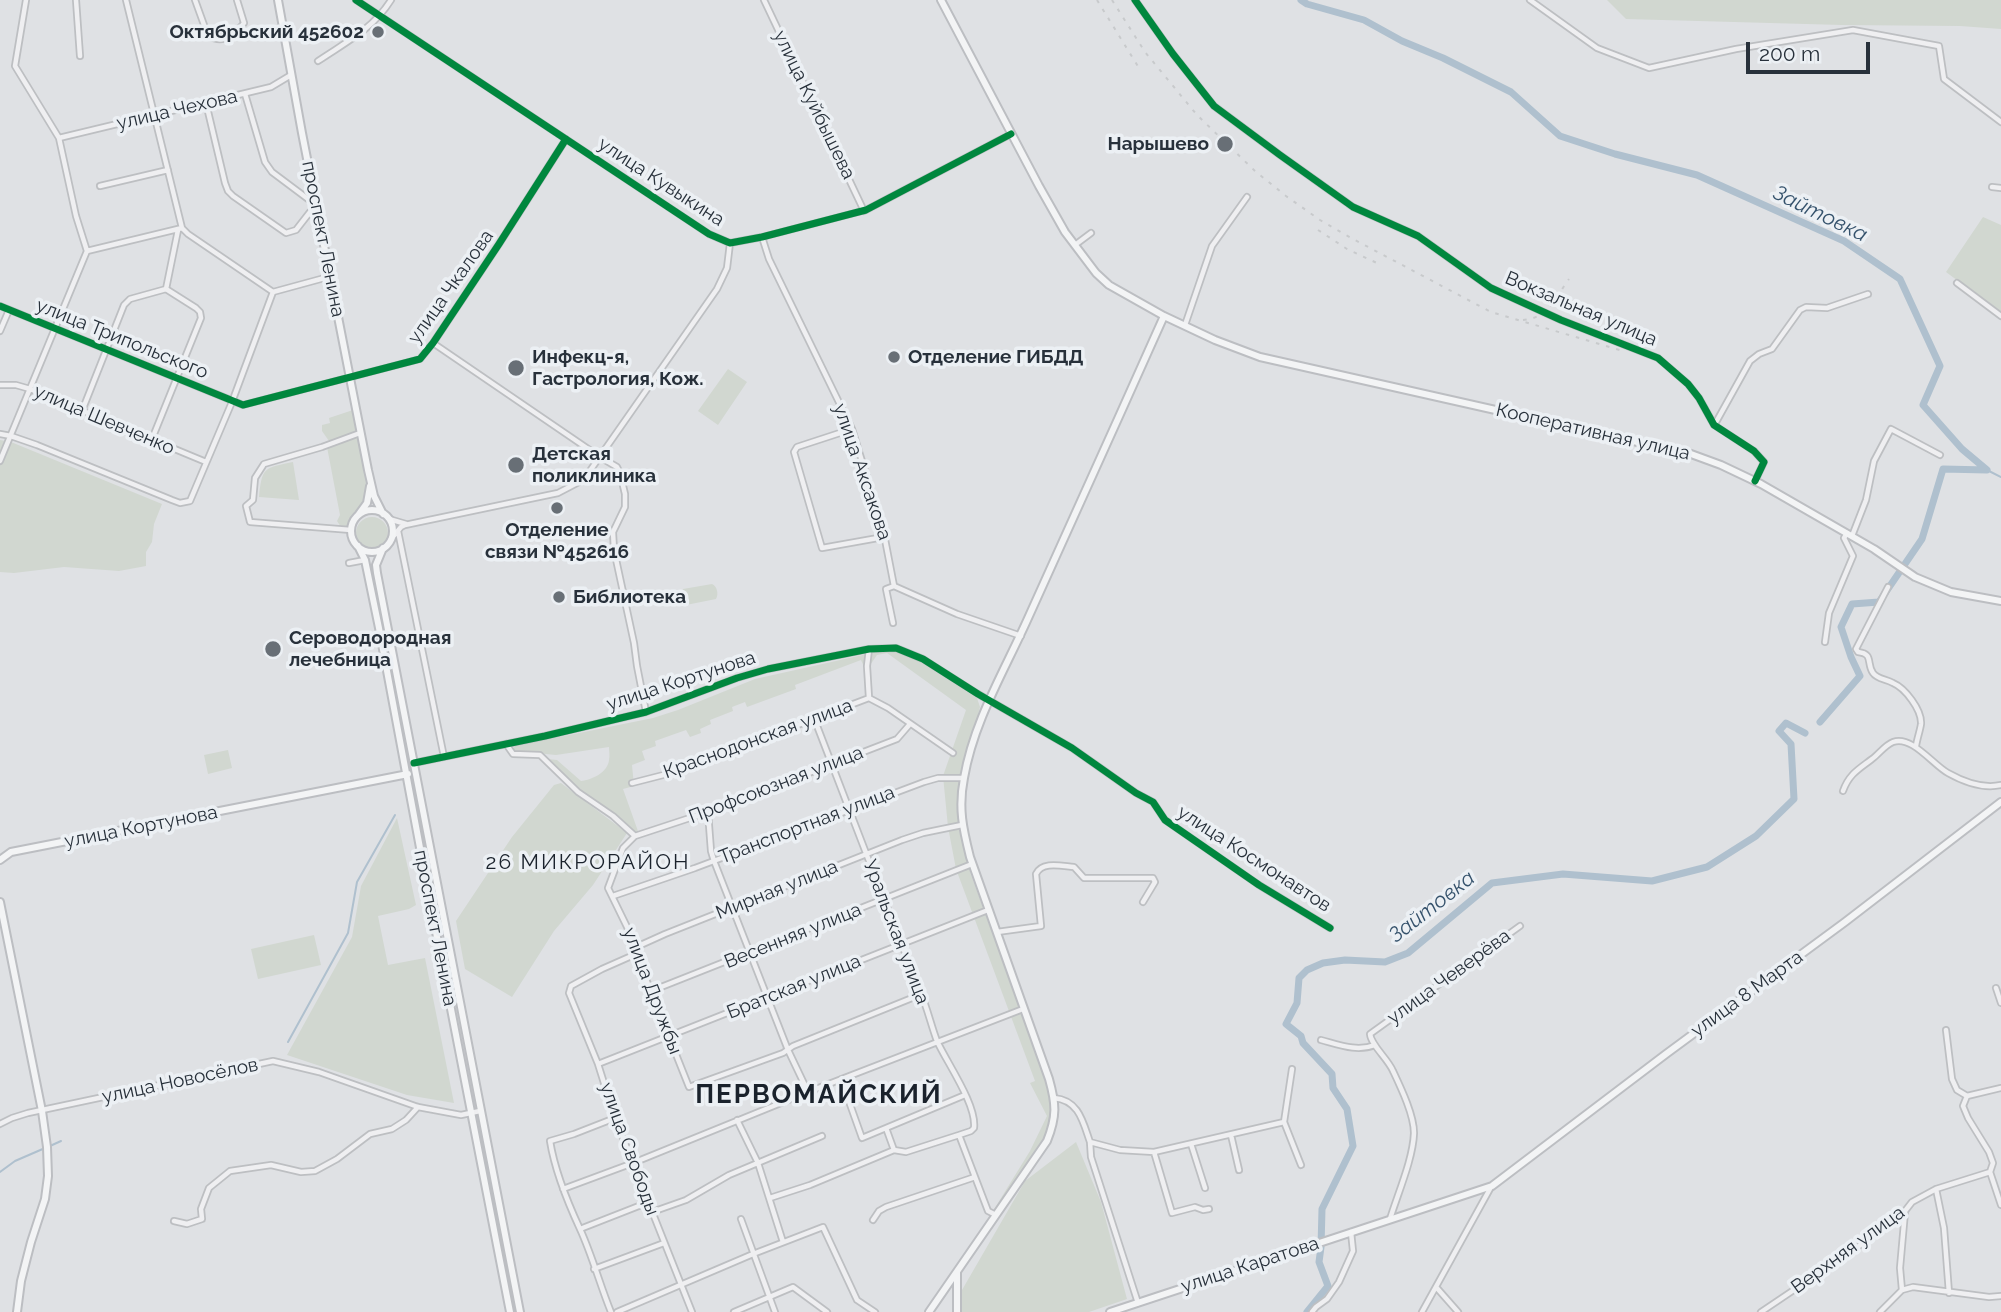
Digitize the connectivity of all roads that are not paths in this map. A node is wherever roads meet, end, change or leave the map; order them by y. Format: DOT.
graph roads {
  1 [pos="26,0"];
  2 [pos="76,0"];
  3 [pos="125,0"];
  4 [pos="195,0"];
  5 [pos="237,0"];
  6 [pos="277,0"];
  7 [pos="356,0"];
  8 [pos="391,0"];
  9 [pos="764,0"];
  10 [pos="941,0"];
  11 [pos="1135,0"];
  12 [pos="1530,0"];
  13 [pos="381,16"];
  14 [pos="80,56"];
  15 [pos="318,61"];
  16 [pos="291,75"];
  17 [pos="245,94"];
  18 [pos="206,103"];
  19 [pos="153,116"];
  20 [pos="2001,122"];
  21 [pos="1012,134"];
  22 [pos="59,138"];
  23 [pos="566,139"];
  24 [pos="168,170"];
  25 [pos="100,186"];
  26 [pos="1992,187"];
  27 [pos="2001,188"];
  28 [pos="1247,197"];
  29 [pos="316,205"];
  30 [pos="864,211"];
  31 [pos="310,212"];
  32 [pos="180,229"];
  33 [pos="1091,233"];
  34 [pos="762,237"];
  35 [pos="730,243"];
  36 [pos="1075,245"];
  37 [pos="87,251"];
  38 [pos="328,277"];
  39 [pos="1957,283"];
  40 [pos="166,289"];
  41 [pos="273,292"];
  42 [pos="1868,294"];
  43 [pos="0,306"];
  44 [pos="9,310"];
  45 [pos="1164,316"];
  46 [pos="2001,316"];
  47 [pos="1185,325"];
  48 [pos="55,328"];
  49 [pos="0,331"];
  50 [pos="433,344"];
  51 [pos="106,350"];
  52 [pos="350,377"];
  53 [pos="177,379"];
  54 [pos="0,385"];
  55 [pos="30,389"];
  56 [pos="232,402"];
  57 [pos="82,411"];
  58 [pos="1714,425"];
  59 [pos="852,429"];
  60 [pos="361,432"];
  61 [pos="0,434"];
  62 [pos="11,436"];
  63 [pos="152,439"];
  64 [pos="1940,455"];
  65 [pos="600,457"];
  66 [pos="0,461"];
  67 [pos="206,462"];
  68 [pos="368,470"];
  69 [pos="1755,481"];
  70 [pos="359,515"];
  71 [pos="386,517"];
  72 [pos="414,523"];
  73 [pos="883,529"];
  74 [pos="351,530"];
  75 [pos="397,530"];
  76 [pos="1850,535"];
  77 [pos="391,539"];
  78 [pos="358,546"];
  79 [pos="383,548"];
  80 [pos="365,560"];
  81 [pos="349,563"];
  82 [pos="894,586"];
  83 [pos="1888,587"];
  84 [pos="2001,601"];
  85 [pos="893,622"];
  86 [pos="1021,636"];
  87 [pos="1825,642"];
  88 [pos="869,649"];
  89 [pos="870,698"];
  90 [pos="989,699"];
  91 [pos="646,712"];
  92 [pos="814,718"];
  93 [pos="910,724"];
  94 [pos="506,744"];
  95 [pos="1916,746"];
  96 [pos="953,753"];
  97 [pos="444,757"];
  98 [pos="414,763"];
  99 [pos="832,764"];
  100 [pos="405,765"];
  101 [pos="416,773"];
  102 [pos="407,775"];
  103 [pos="964,778"];
  104 [pos="632,783"];
  105 [pos="2001,785"];
  106 [pos="1843,791"];
  107 [pos="2001,802"];
  108 [pos="849,809"];
  109 [pos="708,812"];
  110 [pos="962,825"];
  111 [pos="635,836"];
  112 [pos="866,854"];
  113 [pos="0,859"];
  114 [pos="714,861"];
  115 [pos="972,864"];
  116 [pos="613,896"];
  117 [pos="883,900"];
  118 [pos="0,902"];
  119 [pos="1143,902"];
  120 [pos="733,908"];
  121 [pos="989,909"];
  122 [pos="1520,926"];
  123 [pos="1330,928"];
  124 [pos="997,932"];
  125 [pos="901,944"];
  126 [pos="635,951"];
  127 [pos="751,953"];
  128 [pos="572,986"];
  129 [pos="1996,988"];
  130 [pos="651,991"];
  131 [pos="922,994"];
  132 [pos="768,997"];
  133 [pos="2001,1003"];
  134 [pos="1023,1009"];
  135 [pos="1946,1030"];
  136 [pos="670,1036"];
  137 [pos="1321,1040"];
  138 [pos="938,1041"];
  139 [pos="1376,1045"];
  140 [pos="788,1050"];
  141 [pos="598,1064"];
  142 [pos="1292,1069"];
  143 [pos="841,1079"];
  144 [pos="2001,1088"];
  145 [pos="808,1092"];
  146 [pos="965,1095"];
  147 [pos="1967,1096"];
  148 [pos="1054,1098"];
  149 [pos="418,1107"];
  150 [pos="41,1111"];
  151 [pos="480,1111"];
  152 [pos="471,1113"];
  153 [pos="615,1118"];
  154 [pos="737,1121"];
  155 [pos="1284,1122"];
  156 [pos="0,1124"];
  157 [pos="886,1128"];
  158 [pos="959,1135"];
  159 [pos="1231,1135"];
  160 [pos="822,1136"];
  161 [pos="1090,1142"];
  162 [pos="1191,1144"];
  163 [pos="894,1150"];
  164 [pos="1154,1152"];
  165 [pos="633,1163"];
  166 [pos="758,1163"];
  167 [pos="1301,1165"];
  168 [pos="1239,1170"];
  169 [pos="1990,1172"];
  170 [pos="975,1177"];
  171 [pos="1492,1186"];
  172 [pos="1205,1188"];
  173 [pos="563,1189"];
  174 [pos="1936,1189"];
  175 [pos="770,1198"];
  176 [pos="649,1202"];
  177 [pos="2001,1205"];
  178 [pos="1209,1209"];
  179 [pos="1905,1211"];
  180 [pos="652,1212"];
  181 [pos="997,1216"];
  182 [pos="741,1219"];
  183 [pos="1390,1219"];
  184 [pos="873,1220"];
  185 [pos="174,1221"];
  186 [pos="580,1229"];
  187 [pos="1350,1232"];
  188 [pos="664,1242"];
  189 [pos="783,1242"];
  190 [pos="753,1254"];
  191 [pos="594,1269"];
  192 [pos="957,1272"];
  193 [pos="681,1284"];
  194 [pos="1436,1287"];
  195 [pos="1902,1290"];
  196 [pos="1949,1293"];
  197 [pos="2001,1296"];
  198 [pos="770,1298"];
  199 [pos="1138,1303"];
  200 [pos="17,1312"];
  201 [pos="510,1312"];
  202 [pos="520,1312"];
  203 [pos="611,1312"];
  204 [pos="617,1312"];
  205 [pos="692,1312"];
  206 [pos="734,1312"];
  207 [pos="775,1312"];
  208 [pos="827,1312"];
  209 [pos="875,1312"];
  210 [pos="929,1312"];
  211 [pos="957,1312"];
  212 [pos="1110,1312"];
  213 [pos="1312,1312"];
  214 [pos="1422,1312"];
  215 [pos="1458,1312"];
  216 [pos="1761,1312"];
  217 [pos="1880,1312"];
  1 -- 22 [label="street"];
  2 -- 14 [label="street"];
  3 -- 19 [label="street"];
  4 -- 5 [label="street"];
  6 -- 16 [label="main road, проспект Ленина"];
  7 -- 13 [label="street, улица Кувыкина"];
  8 -- 13 [label="street"];
  9 -- 30 [label="street, улица Куйбышева"];
  10 -- 21 [label="main road, Кооперативная улица"];
  11 -- 58 [label="street, Вокзальная улица"];
  12 -- 20 [label="street"];
  13 -- 15 [label="street"];
  13 -- 23 [label="street, улица Кувыкина"];
  16 -- 17 [label="street, улица Чехова"];
  16 -- 29 [label="main road, проспект Ленина"];
  17 -- 18 [label="street, улица Чехова"];
  17 -- 29 [label="street"];
  18 -- 19 [label="street, улица Чехова"];
  18 -- 31 [label="street"];
  19 -- 22 [label="street, улица Чехова"];
  19 -- 24 [label="street"];
  21 -- 30 [label="street, улица Кувыкина"];
  21 -- 36 [label="main road, Кооперативная улица"];
  22 -- 37 [label="street"];
  23 -- 35 [label="street, улица Кувыкина"];
  23 -- 50 [label="street, улица Чкалова"];
  24 -- 25 [label="street"];
  24 -- 32 [label="street"];
  26 -- 27 [label="street"];
  28 -- 47 [label="street"];
  29 -- 52 [label="main road, проспект Ленина"];
  30 -- 34 [label="street, улица Кувыкина"];
  32 -- 37 [label="street"];
  32 -- 40 [label="street"];
  32 -- 41 [label="street"];
  33 -- 36 [label="street"];
  34 -- 35 [label="street, улица Кувыкина"];
  34 -- 59 [label="street, улица Аксакова"];
  35 -- 65 [label="street"];
  36 -- 45 [label="main road, Кооперативная улица"];
  37 -- 48 [label="street"];
  38 -- 41 [label="street"];
  39 -- 46 [label="street"];
  40 -- 51 [label="street"];
  40 -- 53 [label="street"];
  41 -- 56 [label="street"];
  42 -- 58 [label="street"];
  43 -- 44 [label="street, улица Трипольского"];
  44 -- 48 [label="street, улица Трипольского"];
  44 -- 49 [label="street"];
  45 -- 47 [label="main road, Кооперативная улица"];
  45 -- 86 [label="main road"];
  47 -- 69 [label="main road, Кооперативная улица"];
  48 -- 51 [label="street, улица Трипольского"];
  48 -- 55 [label="street"];
  50 -- 52 [label="street, улица Чкалова"];
  50 -- 65 [label="street"];
  51 -- 53 [label="street, улица Трипольского"];
  51 -- 57 [label="street"];
  52 -- 56 [label="street, улица Чкалова"];
  52 -- 60 [label="main road, проспект Ленина"];
  53 -- 56 [label="street, улица Трипольского"];
  53 -- 63 [label="street"];
  54 -- 55 [label="street, улица Шевченко"];
  55 -- 57 [label="street, улица Шевченко"];
  55 -- 62 [label="street"];
  56 -- 67 [label="street"];
  57 -- 63 [label="street, улица Шевченко"];
  58 -- 69 [label="street, Вокзальная улица"];
  59 -- 73 [label="street, улица Аксакова"];
  59 -- 73 [label="street"];
  60 -- 68 [label="main road, проспект Ленина"];
  60 -- 74 [label="street"];
  61 -- 62 [label="street"];
  62 -- 66 [label="street"];
  62 -- 67 [label="street"];
  63 -- 67 [label="street, улица Шевченко"];
  64 -- 76 [label="street"];
  65 -- 72 [label="street"];
  65 -- 91 [label="street"];
  68 -- 70 [label="main road, проспект Ленина"];
  68 -- 71 [label="main road, проспект Ленина"];
  69 -- 76 [label="main road, Кооперативная улица"];
  70 -- 71 [label="main road"];
  70 -- 74 [label="main road"];
  71 -- 72 [label="street"];
  71 -- 77 [label="main road"];
  72 -- 75 [label="street"];
  73 -- 82 [label="street, улица Аксакова"];
  74 -- 78 [label="main road"];
  75 -- 77 [label="street"];
  75 -- 97 [label="street"];
  76 -- 84 [label="main road, Кооперативная улица"];
  76 -- 87 [label="street"];
  77 -- 79 [label="main road"];
  78 -- 79 [label="main road"];
  78 -- 80 [label="main road, проспект Ленина"];
  79 -- 98 [label="main road, проспект Ленина"];
  80 -- 81 [label="street"];
  80 -- 100 [label="main road, проспект Ленина"];
  82 -- 85 [label="street, улица Аксакова"];
  82 -- 86 [label="street"];
  83 -- 95 [label="street"];
  86 -- 90 [label="main road"];
  88 -- 89 [label="street"];
  88 -- 90 [label="street, улица Кортунова"];
  88 -- 91 [label="street, улица Кортунова"];
  89 -- 92 [label="street, Краснодонская улица"];
  89 -- 93 [label="street, Краснодонская улица"];
  90 -- 103 [label="main road"];
  90 -- 123 [label="street, улица Космонавтов"];
  91 -- 94 [label="street, улица Кортунова"];
  92 -- 99 [label="street, Уральская улица"];
  92 -- 104 [label="street, Краснодонская улица"];
  93 -- 96 [label="street, Краснодонская улица"];
  93 -- 99 [label="street, Профсоюзная улица"];
  94 -- 97 [label="street, улица Кортунова"];
  94 -- 111 [label="street"];
  95 -- 105 [label="street"];
  95 -- 106 [label="street"];
  97 -- 98 [label="street, улица Кортунова"];
  98 -- 100 [label="main road"];
  98 -- 101 [label="main road, проспект Ленина"];
  99 -- 108 [label="street, Уральская улица"];
  99 -- 109 [label="street, Профсоюзная улица"];
  100 -- 102 [label="main road, проспект Ленина"];
  101 -- 102 [label="main road, улица Кортунова"];
  101 -- 151 [label="main road, проспект Ленина"];
  102 -- 113 [label="main road, улица Кортунова"];
  102 -- 152 [label="main road, проспект Ленина"];
  103 -- 108 [label="street, Транспортная улица"];
  103 -- 110 [label="main road"];
  107 -- 171 [label="main road, улица 8 Марта"];
  108 -- 112 [label="street, Уральская улица"];
  108 -- 114 [label="street, Транспортная улица"];
  109 -- 111 [label="street, Профсоюзная улица"];
  109 -- 114 [label="street"];
  110 -- 112 [label="street, Мирная улица"];
  110 -- 115 [label="main road"];
  111 -- 116 [label="street"];
  112 -- 117 [label="street, Уральская улица"];
  112 -- 120 [label="street, Мирная улица"];
  114 -- 116 [label="street, Транспортная улица"];
  114 -- 120 [label="street"];
  115 -- 117 [label="street, Весенняя улица"];
  115 -- 121 [label="main road"];
  116 -- 126 [label="street, улица Дружбы"];
  117 -- 125 [label="street, Уральская улица"];
  117 -- 127 [label="street, Весенняя улица"];
  118 -- 150 [label="main road"];
  119 -- 124 [label="street"];
  120 -- 126 [label="street, Мирная улица"];
  120 -- 127 [label="street"];
  121 -- 124 [label="main road"];
  121 -- 125 [label="street, Братская улица"];
  122 -- 139 [label="street, улица Чеверёва"];
  124 -- 134 [label="main road"];
  125 -- 131 [label="street, Уральская улица"];
  125 -- 132 [label="street, Братская улица"];
  126 -- 128 [label="street, Мирная улица"];
  126 -- 130 [label="street, улица Дружбы"];
  127 -- 130 [label="street, Весенняя улица"];
  127 -- 132 [label="street"];
  128 -- 141 [label="street, улица Свободы"];
  129 -- 133 [label="street"];
  130 -- 136 [label="street, улица Дружбы"];
  131 -- 138 [label="street, Уральская улица"];
  131 -- 140 [label="street"];
  132 -- 136 [label="street, Братская улица"];
  132 -- 140 [label="street"];
  134 -- 138 [label="street"];
  134 -- 148 [label="main road"];
  135 -- 147 [label="street"];
  136 -- 140 [label="street, улица Дружбы"];
  136 -- 141 [label="street, Братская улица"];
  137 -- 139 [label="street"];
  138 -- 143 [label="street"];
  138 -- 146 [label="street, Уральская улица"];
  139 -- 183 [label="street, улица Чеверёва"];
  140 -- 145 [label="street"];
  141 -- 153 [label="street, улица Свободы"];
  142 -- 155 [label="street"];
  143 -- 145 [label="street"];
  143 -- 157 [label="street"];
  144 -- 147 [label="street"];
  145 -- 154 [label="street"];
  146 -- 157 [label="street"];
  146 -- 158 [label="street, Уральская улица"];
  147 -- 169 [label="street"];
  148 -- 161 [label="street"];
  148 -- 181 [label="main road"];
  149 -- 150 [label="street, улица Новосёлов"];
  149 -- 152 [label="street, улица Новосёлов"];
  149 -- 185 [label="street"];
  150 -- 156 [label="street, улица Новосёлов"];
  150 -- 200 [label="main road"];
  151 -- 152 [label="street, улица Новосёлов"];
  151 -- 202 [label="main road, проспект Ленина"];
  152 -- 201 [label="main road, проспект Ленина"];
  153 -- 165 [label="street, улица Свободы"];
  153 -- 173 [label="street"];
  154 -- 165 [label="street"];
  154 -- 166 [label="street"];
  155 -- 159 [label="street"];
  155 -- 167 [label="street"];
  157 -- 163 [label="street"];
  158 -- 163 [label="street"];
  158 -- 170 [label="street"];
  159 -- 162 [label="street"];
  159 -- 168 [label="street"];
  160 -- 166 [label="street"];
  161 -- 164 [label="street"];
  161 -- 199 [label="street"];
  162 -- 164 [label="street"];
  162 -- 172 [label="street"];
  163 -- 175 [label="street"];
  164 -- 178 [label="street"];
  165 -- 173 [label="street"];
  165 -- 176 [label="street, улица Свободы"];
  166 -- 175 [label="street"];
  166 -- 180 [label="street"];
  169 -- 174 [label="street, Верхняя улица"];
  169 -- 177 [label="street"];
  170 -- 181 [label="street"];
  170 -- 184 [label="street"];
  171 -- 183 [label="main road, улица Каратова"];
  171 -- 194 [label="street"];
  173 -- 186 [label="street"];
  174 -- 179 [label="street, Верхняя улица"];
  174 -- 196 [label="street"];
  175 -- 189 [label="street"];
  176 -- 180 [label="street, улица Свободы"];
  176 -- 186 [label="street"];
  179 -- 195 [label="street"];
  179 -- 216 [label="street, Верхняя улица"];
  180 -- 188 [label="street, улица Свободы"];
  181 -- 192 [label="main road"];
  182 -- 190 [label="street"];
  183 -- 187 [label="main road, улица Каратова"];
  186 -- 191 [label="street"];
  187 -- 199 [label="main road, улица Каратова"];
  187 -- 213 [label="street, улица Каратова"];
  188 -- 191 [label="street"];
  188 -- 193 [label="street, улица Свободы"];
  189 -- 190 [label="street"];
  189 -- 209 [label="street"];
  190 -- 193 [label="street"];
  190 -- 198 [label="street"];
  191 -- 203 [label="street"];
  192 -- 210 [label="main road"];
  192 -- 211 [label="main road"];
  193 -- 204 [label="street"];
  193 -- 205 [label="street, улица Свободы"];
  194 -- 214 [label="street"];
  194 -- 215 [label="street"];
  195 -- 196 [label="street"];
  195 -- 217 [label="street"];
  196 -- 197 [label="street"];
  198 -- 206 [label="street"];
  198 -- 207 [label="street"];
  198 -- 208 [label="street"];
  199 -- 212 [label="main road, улица Каратова"];
}
